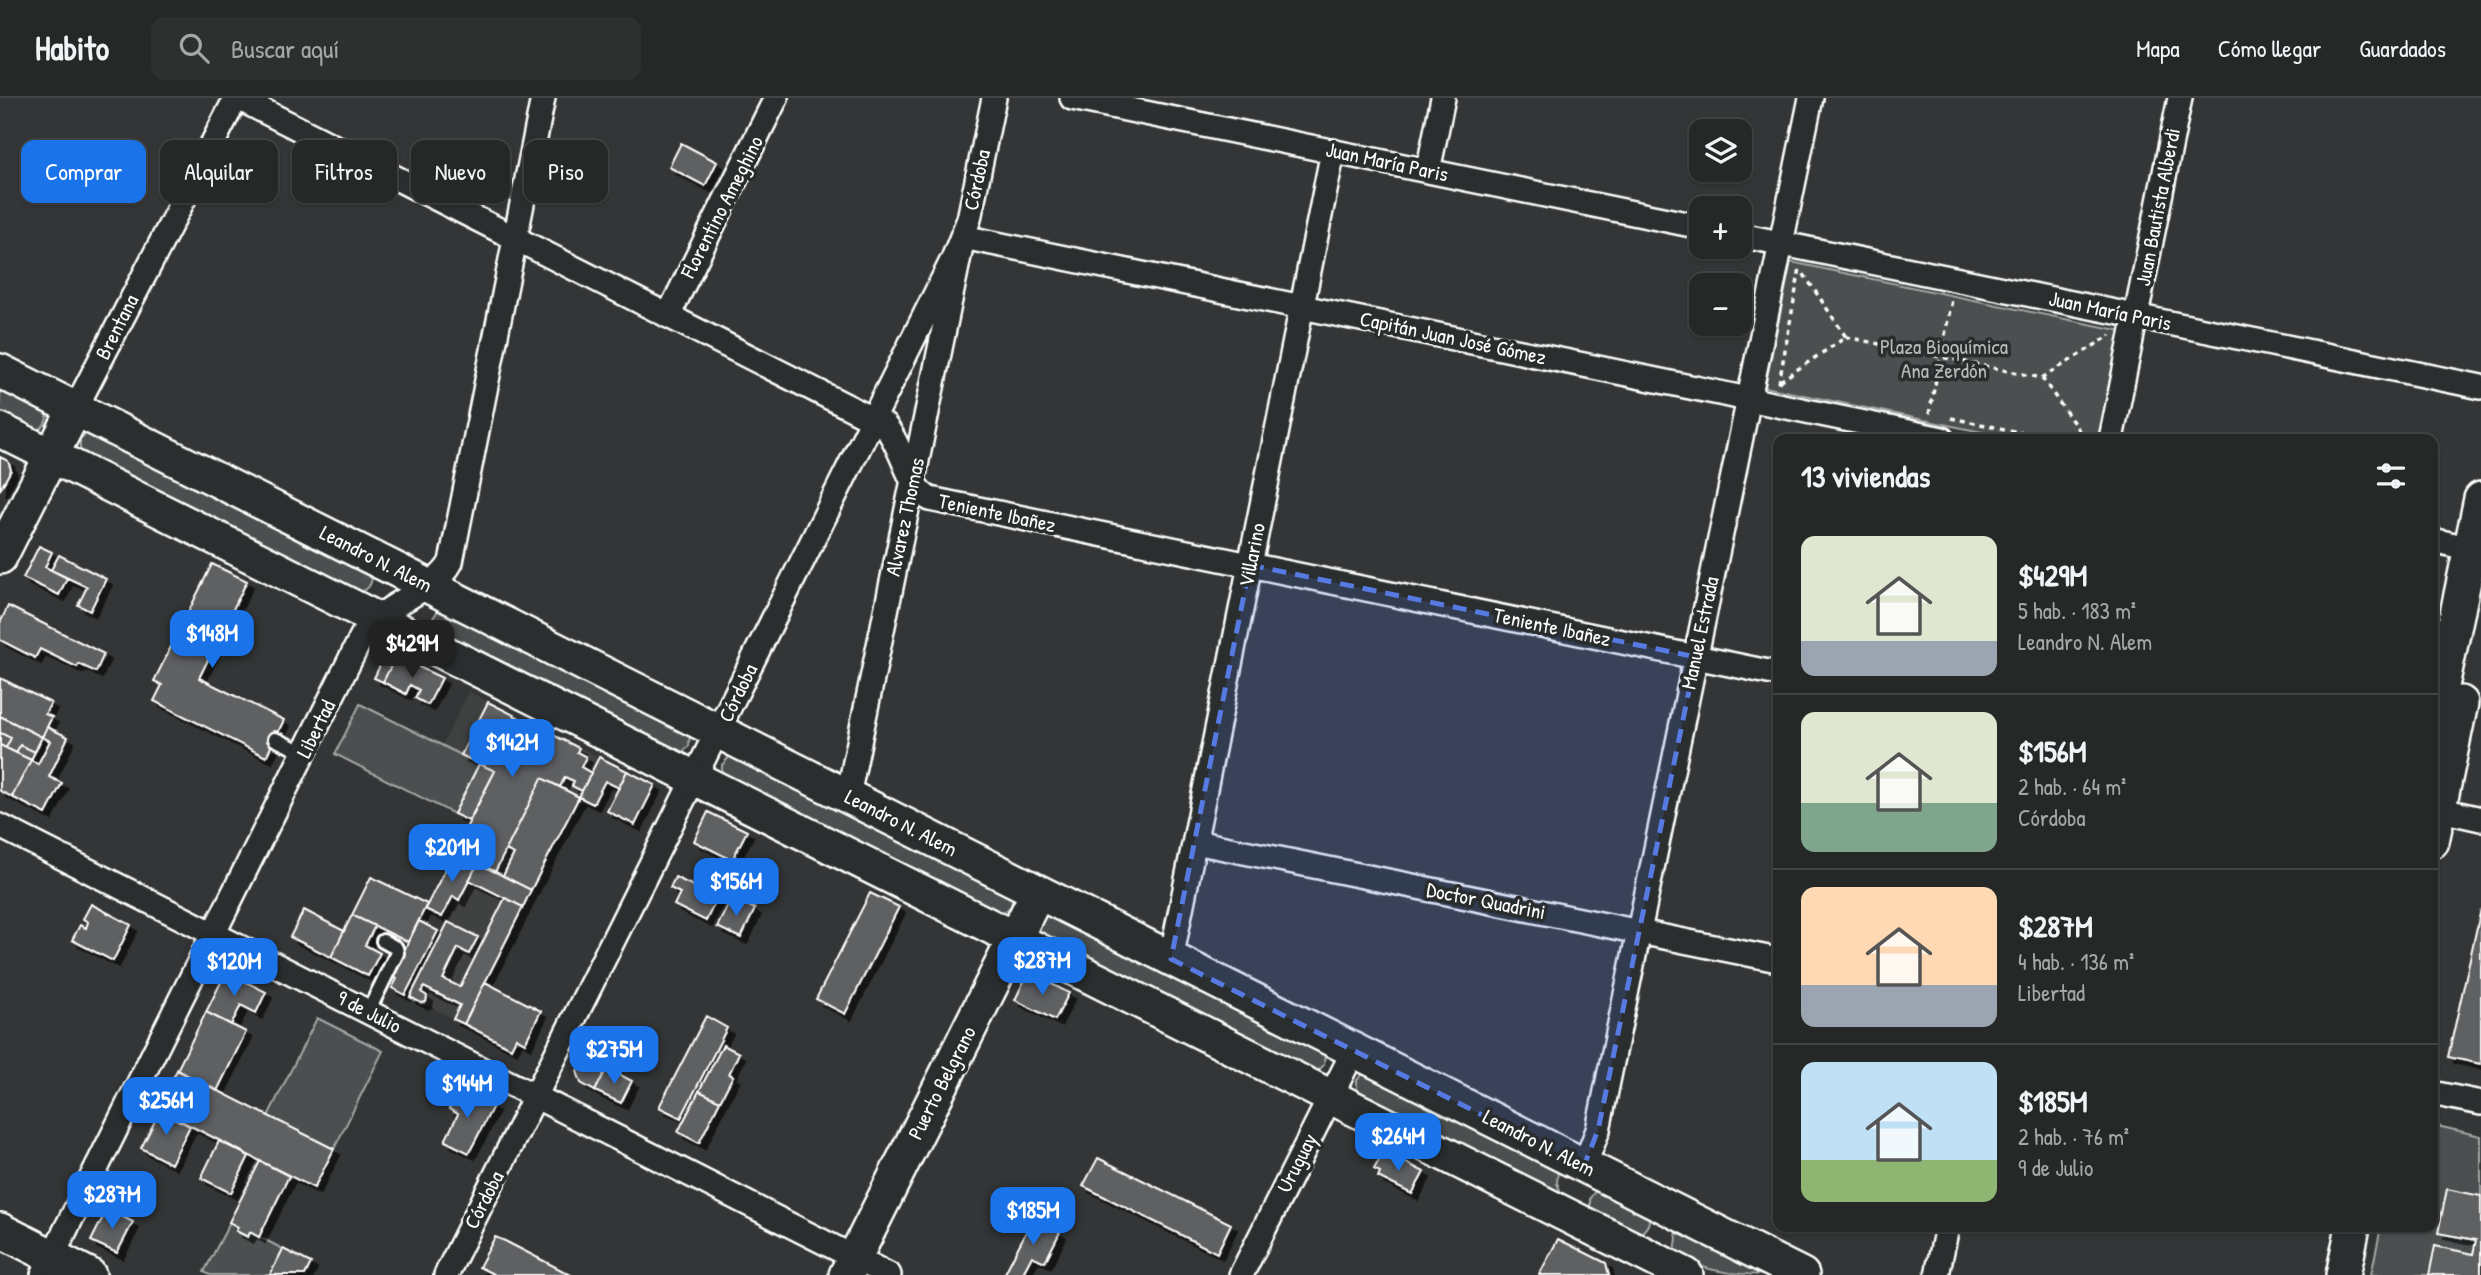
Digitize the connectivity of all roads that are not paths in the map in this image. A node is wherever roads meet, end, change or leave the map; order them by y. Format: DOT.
graph roads {
  1 [pos="237,98"];
  2 [pos="544,98"];
  3 [pos="776,98"];
  4 [pos="994,98"];
  5 [pos="1076,98"];
  6 [pos="1443,98"];
  7 [pos="1811,98"];
  8 [pos="2180,98"];
  9 [pos="1334,151"];
  10 [pos="1428,171"];
  11 [pos="1689,225"];
  12 [pos="963,237"];
  13 [pos="1752,237"];
  14 [pos="515,238"];
  15 [pos="1781,243"];
  16 [pos="1302,307"];
  17 [pos="667,316"];
  18 [pos="2136,317"];
  19 [pos="0,371"];
  20 [pos="2481,387"];
  21 [pos="1749,399"];
  22 [pos="75,409"];
  23 [pos="873,420"];
  24 [pos="1942,428"];
  25 [pos="0,430"];
  26 [pos="2112,434"];
  27 [pos="51,456"];
  28 [pos="913,480"];
  29 [pos="2481,499"];
  30 [pos="2438,542"];
  31 [pos="2476,550"];
  32 [pos="0,557"];
  33 [pos="1250,565"];
  34 [pos="426,585"];
  35 [pos="2481,607"];
  36 [pos="376,618"];
  37 [pos="1696,657"];
  38 [pos="1773,673"];
  39 [pos="2438,709"];
  40 [pos="719,732"];
  41 [pos="275,739"];
  42 [pos="304,753"];
  43 [pos="695,778"];
  44 [pos="848,796"];
  45 [pos="2438,805"];
  46 [pos="2438,819"];
  47 [pos="2481,819"];
  48 [pos="0,826"];
  49 [pos="1195,842"];
  50 [pos="1038,892"];
  51 [pos="1639,932"];
  52 [pos="214,934"];
  53 [pos="1015,939"];
  54 [pos="383,941"];
  55 [pos="1171,959"];
  56 [pos="1773,959"];
  57 [pos="368,1012"];
  58 [pos="1354,1050"];
  59 [pos="2438,1094"];
  60 [pos="536,1097"];
  61 [pos="1330,1097"];
  62 [pos="2481,1103"];
  63 [pos="1584,1166"];
  64 [pos="1648,1198"];
  65 [pos="1588,1226"];
  66 [pos="0,1230"];
  67 [pos="1946,1232"];
  68 [pos="2330,1232"];
  69 [pos="2352,1232"];
  70 [pos="1639,1259"];
  71 [pos="48,1266"];
  72 [pos="850,1266"];
  73 [pos="89,1275"];
  74 [pos="446,1275"];
  75 [pos="889,1275"];
  76 [pos="1241,1275"];
  77 [pos="1686,1275"];
  78 [pos="1802,1275"];
  79 [pos="1937,1275"];
  80 [pos="2321,1275"];
  81 [pos="2343,1275"];
  1 -- 14 [label="street, Teniente Ibañez"];
  1 -- 22 [label="street, Brentana"];
  2 -- 14 [label="street, Libertad"];
  3 -- 17 [label="street, Florentino Ameghino"];
  4 -- 12 [label="street, Córdoba"];
  5 -- 9 [label="street, Juan María Paris"];
  6 -- 10 [label="street"];
  7 -- 15 [label="street, Manuel Estrada"];
  8 -- 18 [label="street, Juan Bautista Alberdi"];
  9 -- 10 [label="street, Juan María Paris"];
  9 -- 16 [label="street, Villarino"];
  10 -- 11 [label="street, Juan María Paris"];
  12 -- 16 [label="street, Capitán Juan José Gómez"];
  12 -- 23 [label="street, Córdoba"];
  12 -- 28 [label="street, Alvarez Thomas"];
  13 -- 15 [label="street, Juan María Paris"];
  14 -- 17 [label="street, Teniente Ibañez"];
  14 -- 34 [label="street, Libertad"];
  15 -- 18 [label="street, Juan María Paris"];
  15 -- 21 [label="street, Manuel Estrada"];
  16 -- 21 [label="street, Capitán Juan José Gómez"];
  16 -- 33 [label="street, Villarino"];
  17 -- 23 [label="street, Teniente Ibañez"];
  18 -- 20 [label="street, Juan María Paris"];
  18 -- 26 [label="street, Juan Bautista Alberdi"];
  19 -- 22 [label="main road, Leandro N. Alem"];
  21 -- 24 [label="street, Capitán Juan José Gómez"];
  21 -- 37 [label="street, Manuel Estrada"];
  22 -- 27 [label="main road, Brentana"];
  22 -- 34 [label="main road, Leandro N. Alem"];
  23 -- 28 [label="street, Teniente Ibañez"];
  23 -- 40 [label="street, Córdoba"];
  25 -- 27 [label="main road"];
  27 -- 32 [label="main road, Brentana"];
  27 -- 36 [label="main road"];
  28 -- 33 [label="street, Teniente Ibañez"];
  28 -- 44 [label="street, Alvarez Thomas"];
  29 -- 31 [label="main road"];
  30 -- 31 [label="street"];
  31 -- 39 [label="main road"];
  33 -- 37 [label="street, Teniente Ibañez"];
  33 -- 49 [label="street, Villarino"];
  34 -- 36 [label="street, Libertad"];
  34 -- 40 [label="main road, Leandro N. Alem"];
  35 -- 45 [label="main road"];
  36 -- 42 [label="street, Libertad"];
  36 -- 43 [label="main road"];
  37 -- 38 [label="street, Teniente Ibañez"];
  37 -- 51 [label="street, Manuel Estrada"];
  40 -- 43 [label="street, Córdoba"];
  40 -- 44 [label="main road, Leandro N. Alem"];
  41 -- 42 [label="lane"];
  42 -- 52 [label="street, Libertad"];
  43 -- 53 [label="main road"];
  43 -- 60 [label="street, Córdoba"];
  44 -- 50 [label="main road, Leandro N. Alem"];
  46 -- 47 [label="street"];
  48 -- 52 [label="street, 9 de Julio"];
  49 -- 51 [label="street, Doctor Quadrini"];
  49 -- 55 [label="street, Villarino"];
  50 -- 53 [label="main road, Puerto Belgrano"];
  50 -- 55 [label="main road, Leandro N. Alem"];
  51 -- 56 [label="street, Doctor Quadrini"];
  51 -- 63 [label="street, Manuel Estrada"];
  52 -- 57 [label="street, 9 de Julio"];
  52 -- 71 [label="street, Libertad"];
  53 -- 61 [label="main road"];
  53 -- 72 [label="main road, Puerto Belgrano"];
  54 -- 57 [label="lane"];
  55 -- 58 [label="main road, Leandro N. Alem"];
  57 -- 60 [label="street, 9 de Julio"];
  58 -- 61 [label="street, Uruguay"];
  58 -- 63 [label="main road, Leandro N. Alem"];
  59 -- 62 [label="street"];
  60 -- 72 [label="street, 9 de Julio"];
  60 -- 74 [label="street, Córdoba"];
  61 -- 65 [label="main road"];
  61 -- 76 [label="street, Uruguay"];
  63 -- 64 [label="main road, Leandro N. Alem"];
  63 -- 65 [label="main road"];
  64 -- 70 [label="main road"];
  64 -- 78 [label="main road, Leandro N. Alem"];
  65 -- 70 [label="main road"];
  66 -- 71 [label="main road"];
  67 -- 79 [label="street"];
  68 -- 80 [label="main road"];
  69 -- 81 [label="main road"];
  70 -- 77 [label="main road"];
  71 -- 73 [label="main road"];
  72 -- 75 [label="street, 9 de Julio"];
}
